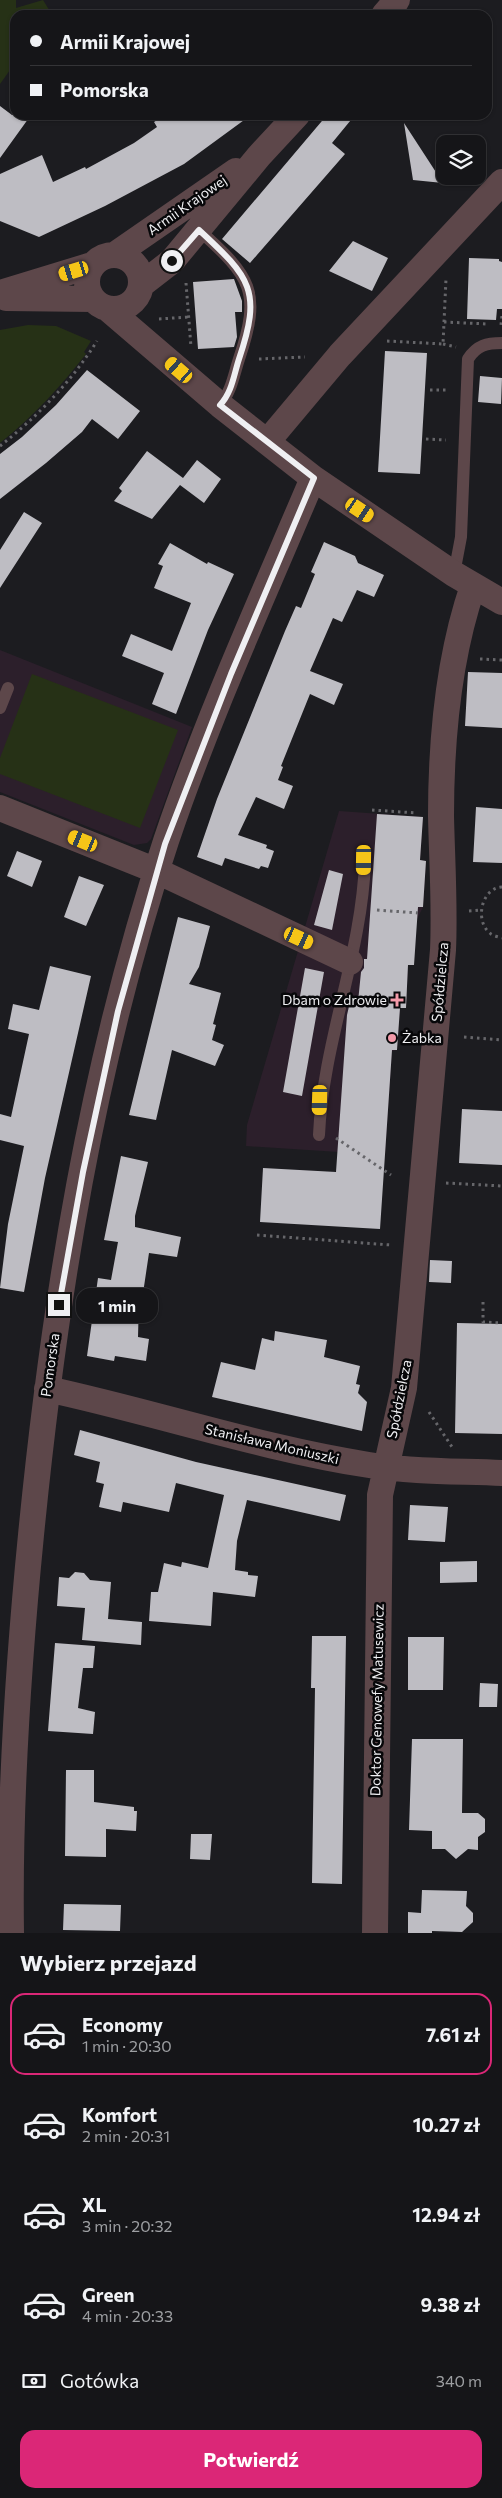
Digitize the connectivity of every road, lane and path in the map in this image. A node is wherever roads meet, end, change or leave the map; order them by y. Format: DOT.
graph roads {
  1 [pos="397,0"];
  2 [pos="388,10"];
  3 [pos="292,120"];
  4 [pos="259,156"];
  5 [pos="502,182"];
  6 [pos="199,230"];
  7 [pos="116,254"];
  8 [pos="92,265"];
  9 [pos="447,274"];
  10 [pos="185,279"];
  11 [pos="0,293"];
  12 [pos="0,298"];
  13 [pos="142,302"];
  14 [pos="101,304"];
  15 [pos="188,317"];
  16 [pos="444,322"];
  17 [pos="502,324"];
  18 [pos="380,340"];
  19 [pos="97,341"];
  20 [pos="502,343"];
  21 [pos="340,355"];
  22 [pos="181,359"];
  23 [pos="239,360"];
  24 [pos="220,405"];
  25 [pos="267,442"];
  26 [pos="0,446"];
  27 [pos="314,478"];
  28 [pos="464,580"];
  29 [pos="502,602"];
  30 [pos="474,658"];
  31 [pos="502,660"];
  32 [pos="8,688"];
  33 [pos="0,708"];
  34 [pos="0,808"];
  35 [pos="372,810"];
  36 [pos="419,814"];
  37 [pos="364,860"];
  38 [pos="157,871"];
  39 [pos="502,886"];
  40 [pos="361,909"];
  41 [pos="423,913"];
  42 [pos="502,938"];
  43 [pos="350,962"];
  44 [pos="464,1037"];
  45 [pos="502,1040"];
  46 [pos="319,1134"];
  47 [pos="391,1175"];
  48 [pos="423,1182"];
  49 [pos="502,1186"];
  50 [pos="257,1235"];
  51 [pos="418,1247"];
  52 [pos="483,1302"];
  53 [pos="502,1323"];
  54 [pos="46,1389"];
  55 [pos="429,1412"];
  56 [pos="453,1449"];
  57 [pos="385,1467"];
  58 [pos="502,1473"];
  59 [pos="11,1933"];
  60 [pos="375,1933"];
  1 -- 2 [label="street"];
  3 -- 4 [label="street, Armii Krajowej"];
  4 -- 6 [label="street, Armii Krajowej"];
  4 -- 7 [label="street, Armii Krajowej"];
  5 -- 21 [label="street"];
  6 -- 13 [label="street, Armii Krajowej"];
  6 -- 23 [label="lane"];
  7 -- 8 [label="street"];
  7 -- 13 [label="street"];
  8 -- 11 [label="street"];
  8 -- 14 [label="street"];
  9 -- 16 [label="path"];
  10 -- 15 [label="path"];
  12 -- 14 [label="street"];
  13 -- 14 [label="street"];
  13 -- 15 [label="path"];
  13 -- 22 [label="street"];
  14 -- 22 [label="street"];
  15 -- 22 [label="path"];
  16 -- 17 [label="path"];
  16 -- 18 [label="path"];
  19 -- 26 [label="path"];
  20 -- 28 [label="lane"];
  21 -- 23 [label="path"];
  21 -- 25 [label="street"];
  22 -- 24 [label="street"];
  23 -- 24 [label="lane"];
  24 -- 25 [label="street"];
  25 -- 27 [label="street"];
  27 -- 28 [label="street"];
  27 -- 38 [label="street, Pomorska"];
  28 -- 29 [label="street"];
  28 -- 48 [label="street, Spółdzielcza"];
  30 -- 31 [label="path"];
  32 -- 33 [label="lane"];
  34 -- 38 [label="street"];
  35 -- 36 [label="path"];
  37 -- 40 [label="lane"];
  38 -- 43 [label="street"];
  38 -- 54 [label="street, Pomorska"];
  39 -- 42 [label="path"];
  40 -- 41 [label="path"];
  40 -- 43 [label="lane"];
  43 -- 46 [label="lane"];
  44 -- 45 [label="path"];
  46 -- 47 [label="path"];
  48 -- 49 [label="path"];
  48 -- 51 [label="street, Spółdzielcza"];
  50 -- 51 [label="path"];
  51 -- 57 [label="street, Spółdzielcza"];
  52 -- 53 [label="path"];
  54 -- 57 [label="street, Stanisława Moniuszki"];
  54 -- 59 [label="street, Pomorska"];
  55 -- 56 [label="path"];
  57 -- 58 [label="street, Stanisława Moniuszki"];
  57 -- 60 [label="street, Doktor Genowefy Matusewicz"];
}
